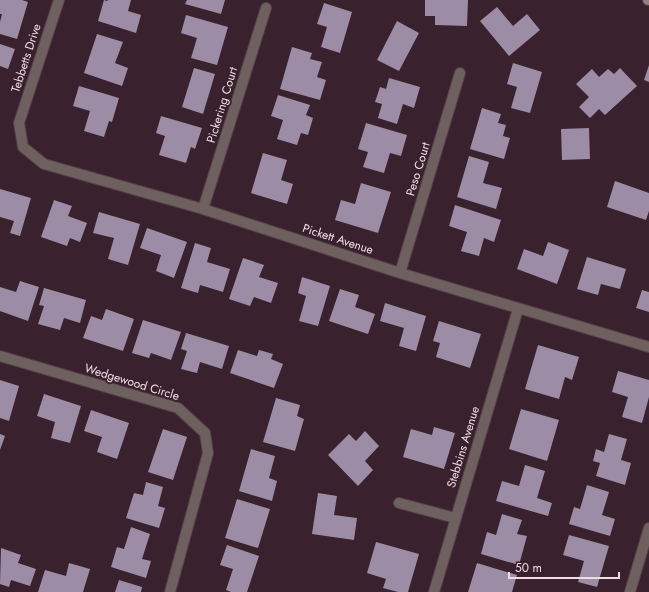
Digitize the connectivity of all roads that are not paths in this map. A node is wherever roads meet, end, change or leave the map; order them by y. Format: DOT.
graph roads {
  1 [pos="59,0"];
  2 [pos="266,8"];
  3 [pos="460,73"];
  4 [pos="23,147"];
  5 [pos="203,209"];
  6 [pos="400,273"];
  7 [pos="518,309"];
  8 [pos="649,347"];
  9 [pos="0,356"];
  10 [pos="398,503"];
  11 [pos="455,518"];
  12 [pos="649,528"];
  13 [pos="170,592"];
  14 [pos="434,592"];
  15 [pos="630,592"];
  1 -- 4 [label="street, Tebbetts Drive"];
  2 -- 5 [label="street, Pickering Court"];
  3 -- 6 [label="street, Peso Court"];
  4 -- 5 [label="street, Pickett Avenue"];
  5 -- 6 [label="street, Pickett Avenue"];
  6 -- 7 [label="street, Pickett Avenue"];
  7 -- 8 [label="street, Pickett Avenue"];
  7 -- 11 [label="street, Stebbins Avenue"];
  9 -- 13 [label="street, Wedgewood Circle"];
  10 -- 11 [label="street"];
  11 -- 14 [label="street, Stebbins Avenue"];
  12 -- 15 [label="street"];
}
